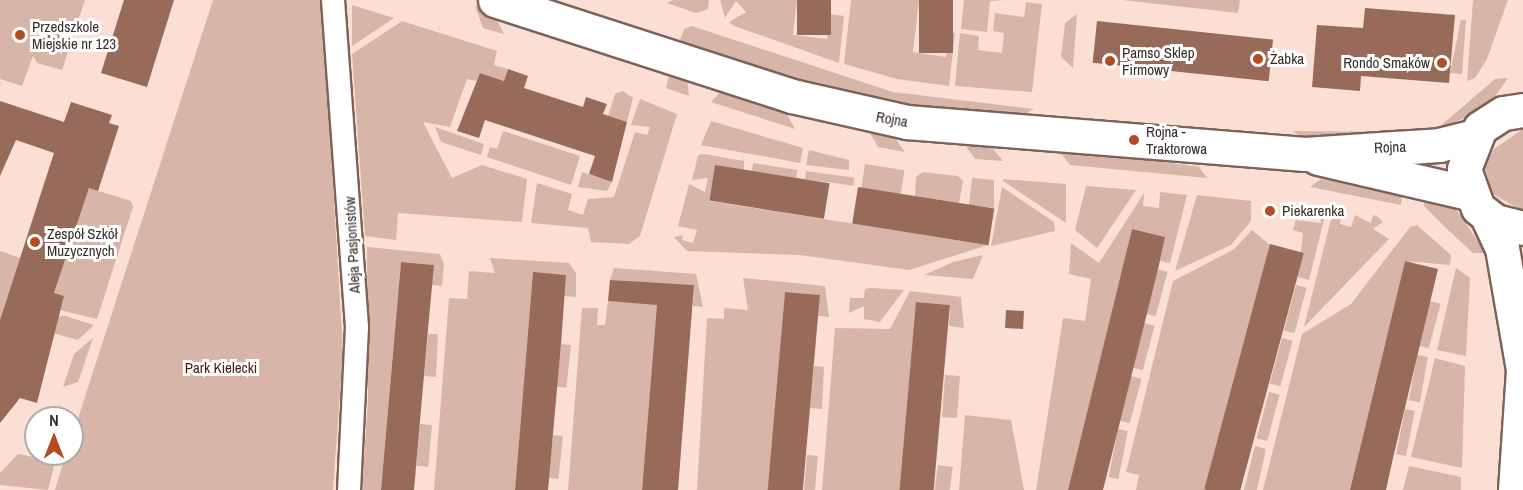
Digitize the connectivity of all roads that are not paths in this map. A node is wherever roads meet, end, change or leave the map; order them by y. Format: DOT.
graph roads {
  1 [pos="333,0"];
  2 [pos="495,0"];
  3 [pos="1523,82"];
  4 [pos="1515,111"];
  5 [pos="1474,135"];
  6 [pos="1305,154"];
  7 [pos="1478,205"];
  8 [pos="1523,228"];
  9 [pos="1523,370"];
  10 [pos="349,490"];
  11 [pos="1515,490"];
  1 -- 10 [label="street, Aleja Pasjonistów"];
  2 -- 6 [label="street, Rojna"];
  3 -- 4 [label="street"];
  4 -- 5 [label="street, Rojna"];
  5 -- 6 [label="street, Rojna"];
  5 -- 7 [label="street"];
  6 -- 7 [label="street, Rojna"];
  7 -- 8 [label="street, Rojna"];
  7 -- 9 [label="street"];
  9 -- 11 [label="street"];
}
